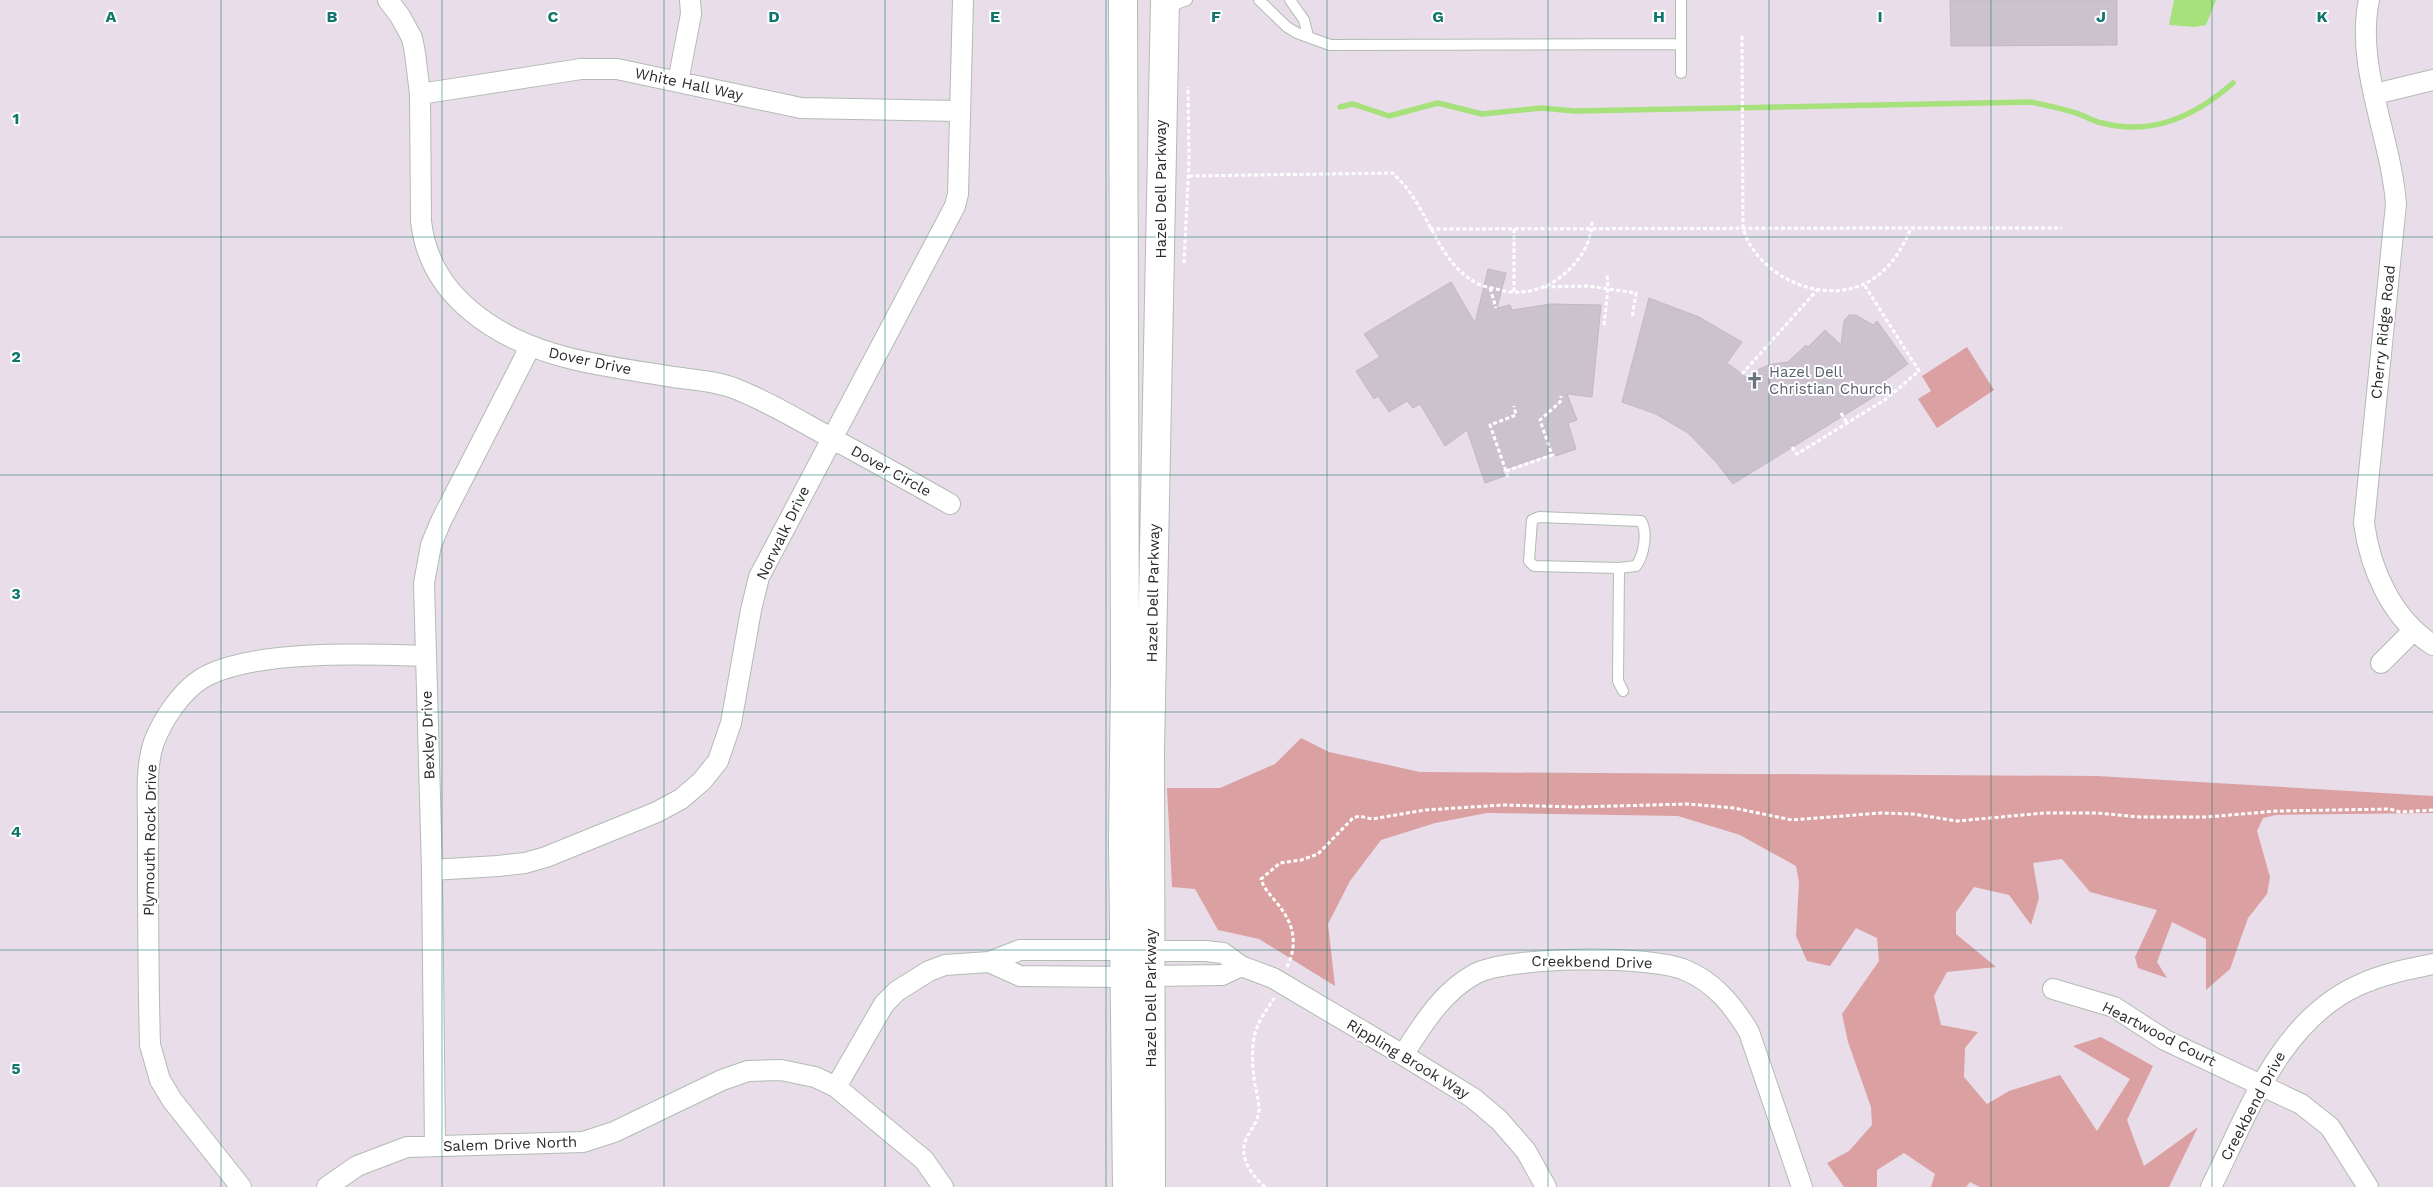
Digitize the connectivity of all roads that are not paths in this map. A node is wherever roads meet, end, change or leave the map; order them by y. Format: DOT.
graph roads {
  1 [pos="388,0"];
  2 [pos="690,0"];
  3 [pos="963,0"];
  4 [pos="1123,0"];
  5 [pos="1259,0"];
  6 [pos="1290,0"];
  7 [pos="1681,0"];
  8 [pos="2369,0"];
  9 [pos="1172,3"];
  10 [pos="1308,36"];
  11 [pos="1681,44"];
  12 [pos="1681,73"];
  13 [pos="2433,80"];
  14 [pos="678,82"];
  15 [pos="420,94"];
  16 [pos="2375,94"];
  17 [pos="958,111"];
  18 [pos="530,347"];
  19 [pos="832,438"];
  20 [pos="950,504"];
  21 [pos="1619,568"];
  22 [pos="2414,630"];
  23 [pos="2433,645"];
  24 [pos="425,656"];
  25 [pos="2381,662"];
  26 [pos="1623,691"];
  27 [pos="432,870"];
  28 [pos="989,962"];
  29 [pos="1137,963"];
  30 [pos="2433,964"];
  31 [pos="2053,989"];
  32 [pos="1403,1055"];
  33 [pos="2262,1085"];
  34 [pos="836,1087"];
  35 [pos="435,1146"];
  36 [pos="241,1187"];
  37 [pos="326,1187"];
  38 [pos="943,1187"];
  39 [pos="1126,1187"];
  40 [pos="1151,1187"];
  41 [pos="1546,1187"];
  42 [pos="1802,1187"];
  43 [pos="2211,1187"];
  44 [pos="2368,1187"];
  1 -- 15 [label="street, Dover Drive"];
  2 -- 14 [label="street"];
  3 -- 17 [label="street, Norwalk Drive"];
  4 -- 29 [label="main road, Hazel Dell Parkway"];
  5 -- 10 [label="lane"];
  6 -- 10 [label="lane"];
  7 -- 11 [label="lane"];
  8 -- 16 [label="street, Cherry Ridge Road"];
  9 -- 29 [label="main road, Hazel Dell Parkway"];
  10 -- 11 [label="lane"];
  11 -- 12 [label="lane"];
  13 -- 16 [label="street"];
  14 -- 15 [label="street, White Hall Way"];
  14 -- 17 [label="street, White Hall Way"];
  15 -- 18 [label="street, Dover Drive"];
  16 -- 22 [label="street, Cherry Ridge Road"];
  17 -- 19 [label="street, Norwalk Drive"];
  18 -- 19 [label="street, Dover Drive"];
  18 -- 24 [label="street, Bexley Drive"];
  19 -- 20 [label="street, Dover Circle"];
  19 -- 27 [label="street, Norwalk Drive"];
  21 -- 21 [label="lane"];
  21 -- 26 [label="lane"];
  22 -- 23 [label="street, Cherry Ridge Road"];
  22 -- 25 [label="street"];
  24 -- 27 [label="street, Bexley Drive"];
  24 -- 36 [label="street, Plymouth Rock Drive"];
  27 -- 35 [label="street, Bexley Drive"];
  28 -- 29 [label="street"];
  28 -- 29 [label="street"];
  28 -- 34 [label="street"];
  29 -- 32 [label="street, Rippling Brook Way"];
  29 -- 39 [label="main road, Hazel Dell Parkway"];
  29 -- 40 [label="main road, Hazel Dell Parkway"];
  30 -- 33 [label="street, Creekbend Drive"];
  31 -- 33 [label="street, Heartwood Court"];
  32 -- 41 [label="street, Rippling Brook Way"];
  32 -- 42 [label="street, Creekbend Drive"];
  33 -- 43 [label="street, Creekbend Drive"];
  33 -- 44 [label="street, Heartwood Court"];
  34 -- 35 [label="street, Salem Drive North"];
  34 -- 38 [label="street, Salem Drive North"];
  35 -- 37 [label="street, Salem Drive North"];
}
